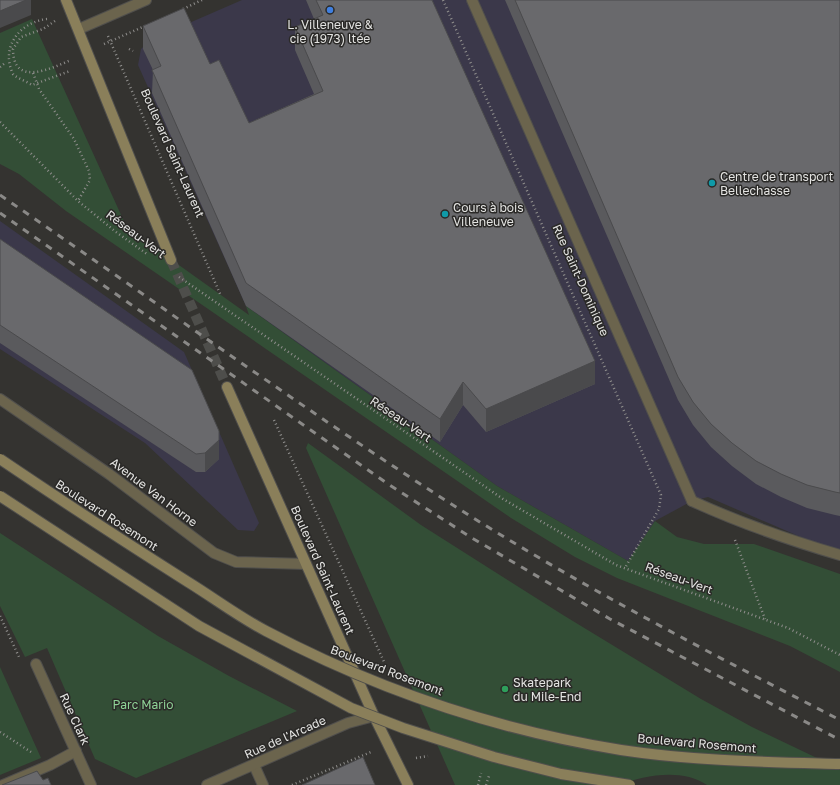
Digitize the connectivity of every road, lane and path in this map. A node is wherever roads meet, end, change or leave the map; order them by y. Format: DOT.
graph roads {
  1 [pos="66,0"];
  2 [pos="146,0"];
  3 [pos="202,0"];
  4 [pos="443,0"];
  5 [pos="472,0"];
  6 [pos="181,10"];
  7 [pos="47,19"];
  8 [pos="100,20"];
  9 [pos="50,25"];
  10 [pos="146,26"];
  11 [pos="18,28"];
  12 [pos="79,29"];
  13 [pos="110,42"];
  14 [pos="129,48"];
  15 [pos="133,51"];
  16 [pos="4,58"];
  17 [pos="66,62"];
  18 [pos="5,63"];
  19 [pos="0,67"];
  20 [pos="70,71"];
  21 [pos="33,73"];
  22 [pos="37,84"];
  23 [pos="0,122"];
  24 [pos="78,200"];
  25 [pos="148,255"];
  26 [pos="171,260"];
  27 [pos="173,273"];
  28 [pos="221,296"];
  29 [pos="227,387"];
  30 [pos="0,399"];
  31 [pos="274,420"];
  32 [pos="0,459"];
  33 [pos="0,496"];
  34 [pos="726,517"];
  35 [pos="840,555"];
  36 [pos="306,564"];
  37 [pos="625,568"];
  38 [pos="0,616"];
  39 [pos="765,620"];
  40 [pos="840,655"];
  41 [pos="36,664"];
  42 [pos="388,670"];
  43 [pos="374,716"];
  44 [pos="0,732"];
  45 [pos="76,751"];
  46 [pos="35,754"];
  47 [pos="358,756"];
  48 [pos="840,764"];
  49 [pos="254,765"];
  50 [pos="482,768"];
  51 [pos="489,774"];
  52 [pos="3,785"];
  53 [pos="91,785"];
  54 [pos="207,785"];
  55 [pos="263,785"];
  56 [pos="292,785"];
  57 [pos="408,785"];
  58 [pos="478,785"];
  59 [pos="486,785"];
  60 [pos="630,785"];
  1 -- 12 [label="main road"];
  2 -- 8 [label="street"];
  3 -- 6 [label="path"];
  4 -- 37 [label="path, Rue Saint-Dominique"];
  5 -- 34 [label="street, Rue Saint-Dominique"];
  7 -- 11 [label="path"];
  8 -- 12 [label="street"];
  8 -- 13 [label="path, Boulevard Saint-Laurent"];
  9 -- 21 [label="path"];
  10 -- 13 [label="path"];
  12 -- 26 [label="main road"];
  13 -- 28 [label="path, Boulevard Saint-Laurent"];
  14 -- 15 [label="path"];
  16 -- 18 [label="path"];
  17 -- 21 [label="path"];
  18 -- 19 [label="path"];
  18 -- 22 [label="path"];
  20 -- 22 [label="path"];
  21 -- 22 [label="path"];
  22 -- 24 [label="path"];
  23 -- 24 [label="path, Réseau-Vert"];
  24 -- 25 [label="path, Réseau-Vert"];
  27 -- 37 [label="path, Réseau-Vert"];
  29 -- 36 [label="main road, Boulevard Saint-Laurent"];
  30 -- 36 [label="street, Avenue Van Horne"];
  31 -- 42 [label="path, Boulevard Saint-Laurent"];
  32 -- 48 [label="main road, Boulevard Rosemont, bridge"];
  33 -- 60 [label="main road, bridge"];
  34 -- 35 [label="street"];
  34 -- 39 [label="path"];
  36 -- 43 [label="main road, Boulevard Saint-Laurent"];
  37 -- 39 [label="path, Réseau-Vert"];
  38 -- 41 [label="path"];
  39 -- 40 [label="path, Réseau-Vert"];
  41 -- 45 [label="street, Rue Clark"];
  43 -- 49 [label="street, Rue de l'Arcade"];
  43 -- 57 [label="main road, Boulevard Saint-Laurent"];
  44 -- 46 [label="path"];
  45 -- 52 [label="street"];
  45 -- 53 [label="street, Rue Clark"];
  47 -- 56 [label="path"];
  49 -- 54 [label="street, Rue de l'Arcade"];
  49 -- 55 [label="street"];
  50 -- 58 [label="path"];
  51 -- 59 [label="path"];
}
